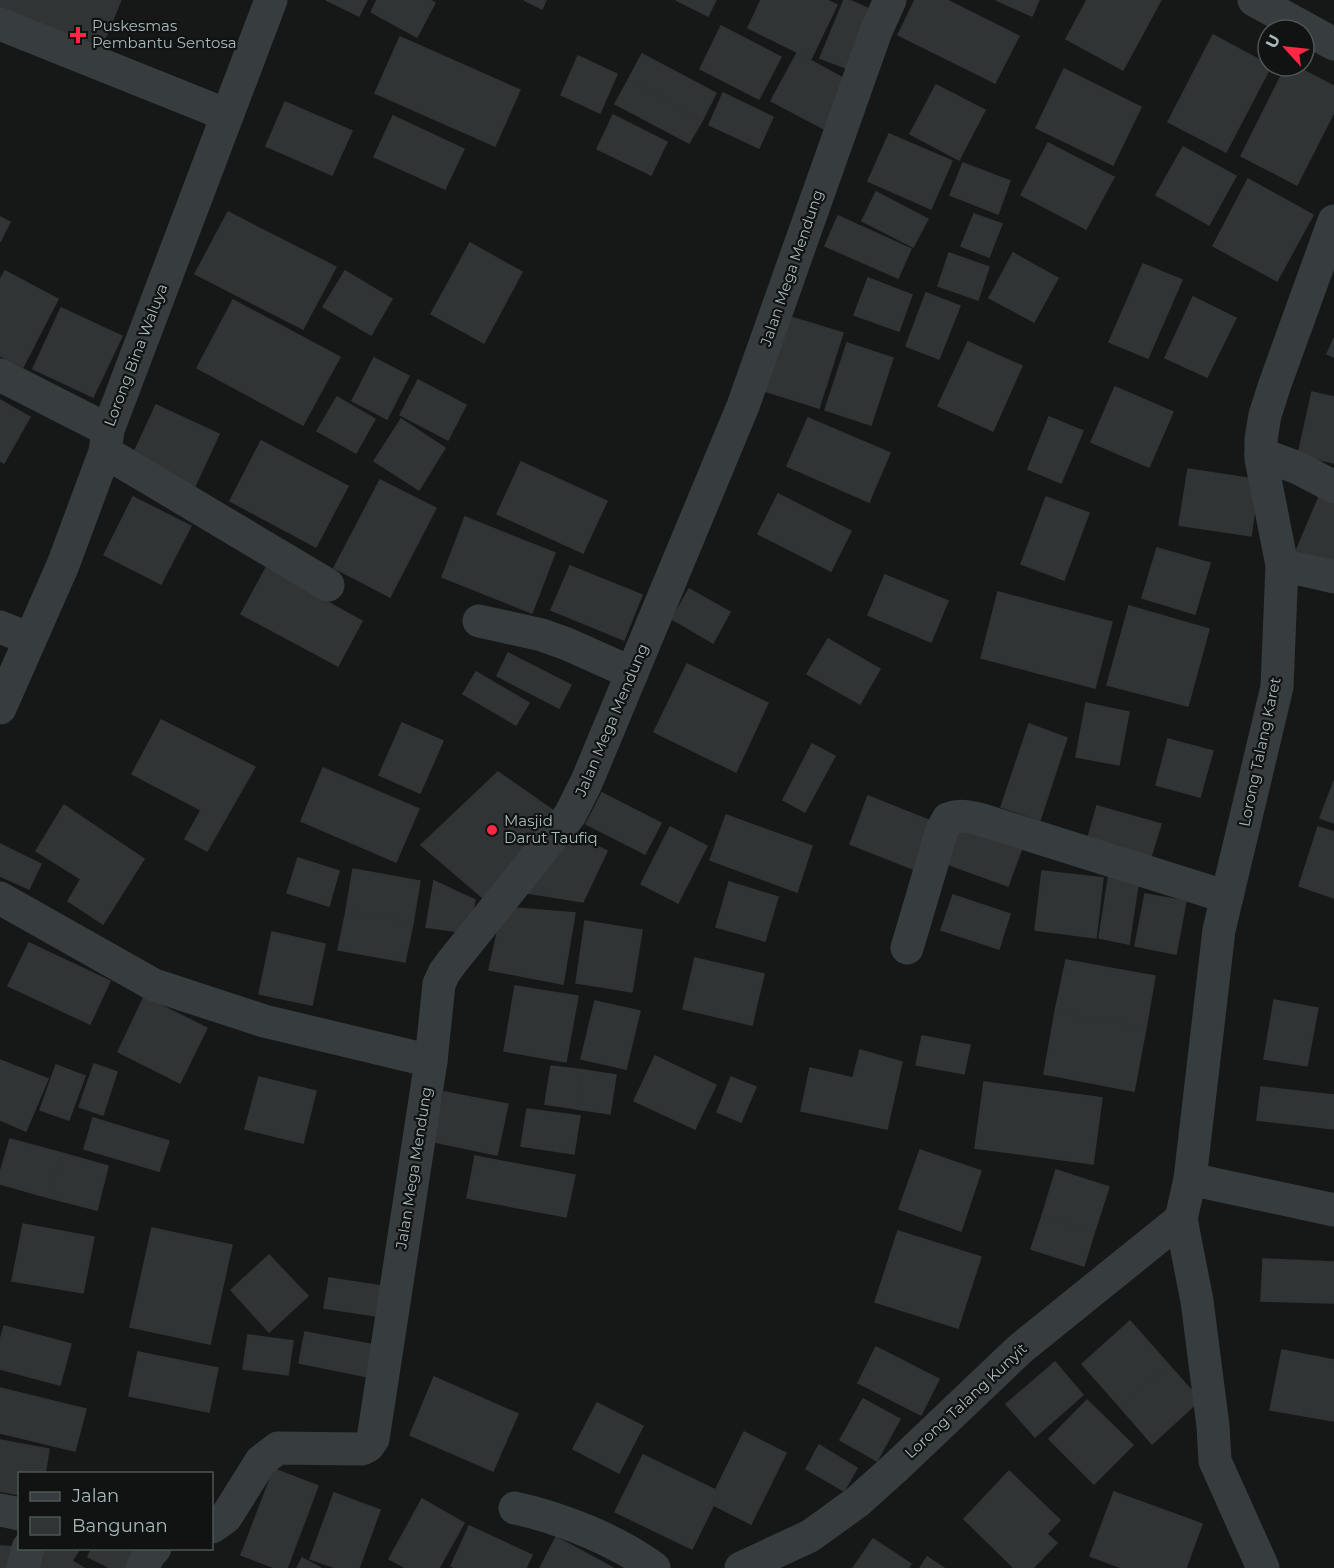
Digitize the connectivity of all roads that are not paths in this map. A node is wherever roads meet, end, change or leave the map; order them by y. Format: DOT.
graph roads {
  1 [pos="271,0"];
  2 [pos="890,0"];
  3 [pos="1254,0"];
  4 [pos="0,24"];
  5 [pos="1334,44"];
  6 [pos="227,115"];
  7 [pos="1334,221"];
  8 [pos="0,375"];
  9 [pos="106,441"];
  10 [pos="1261,454"];
  11 [pos="1334,487"];
  12 [pos="1282,565"];
  13 [pos="1334,577"];
  14 [pos="328,585"];
  15 [pos="479,621"];
  16 [pos="0,627"];
  17 [pos="30,639"];
  18 [pos="632,673"];
  19 [pos="0,708"];
  20 [pos="1227,897"];
  21 [pos="0,898"];
  22 [pos="907,948"];
  23 [pos="431,1061"];
  24 [pos="1190,1179"];
  25 [pos="1334,1210"];
  26 [pos="1181,1219"];
  27 [pos="515,1508"];
  28 [pos="0,1510"];
  29 [pos="18,1514"];
  30 [pos="213,1526"];
  31 [pos="28,1550"];
  32 [pos="153,1550"];
  33 [pos="23,1568"];
  34 [pos="142,1568"];
  35 [pos="654,1568"];
  36 [pos="741,1568"];
  37 [pos="1263,1568"];
  1 -- 6 [label="street, Lorong Bina Waluya"];
  2 -- 18 [label="street, Jalan Mega Mendung"];
  3 -- 5 [label="street"];
  4 -- 6 [label="street"];
  6 -- 9 [label="street, Lorong Bina Waluya"];
  7 -- 10 [label="street, Lorong Talang Karet"];
  8 -- 9 [label="street"];
  9 -- 14 [label="street"];
  9 -- 17 [label="street, Lorong Bina Waluya"];
  10 -- 11 [label="street"];
  10 -- 12 [label="street, Lorong Talang Karet"];
  12 -- 13 [label="street"];
  12 -- 20 [label="street, Lorong Talang Karet"];
  15 -- 18 [label="street"];
  16 -- 17 [label="street"];
  17 -- 19 [label="street, Lorong Bina Waluya"];
  18 -- 23 [label="street, Jalan Mega Mendung"];
  20 -- 22 [label="street"];
  20 -- 24 [label="street, Lorong Talang Karet"];
  21 -- 23 [label="street"];
  23 -- 30 [label="street, Jalan Mega Mendung"];
  24 -- 25 [label="street"];
  24 -- 26 [label="street, Lorong Talang Karet"];
  26 -- 36 [label="street, Lorong Talang Kunyit"];
  26 -- 37 [label="street"];
  27 -- 35 [label="street"];
  28 -- 29 [label="street"];
  31 -- 33 [label="street"];
  32 -- 34 [label="street"];
}
